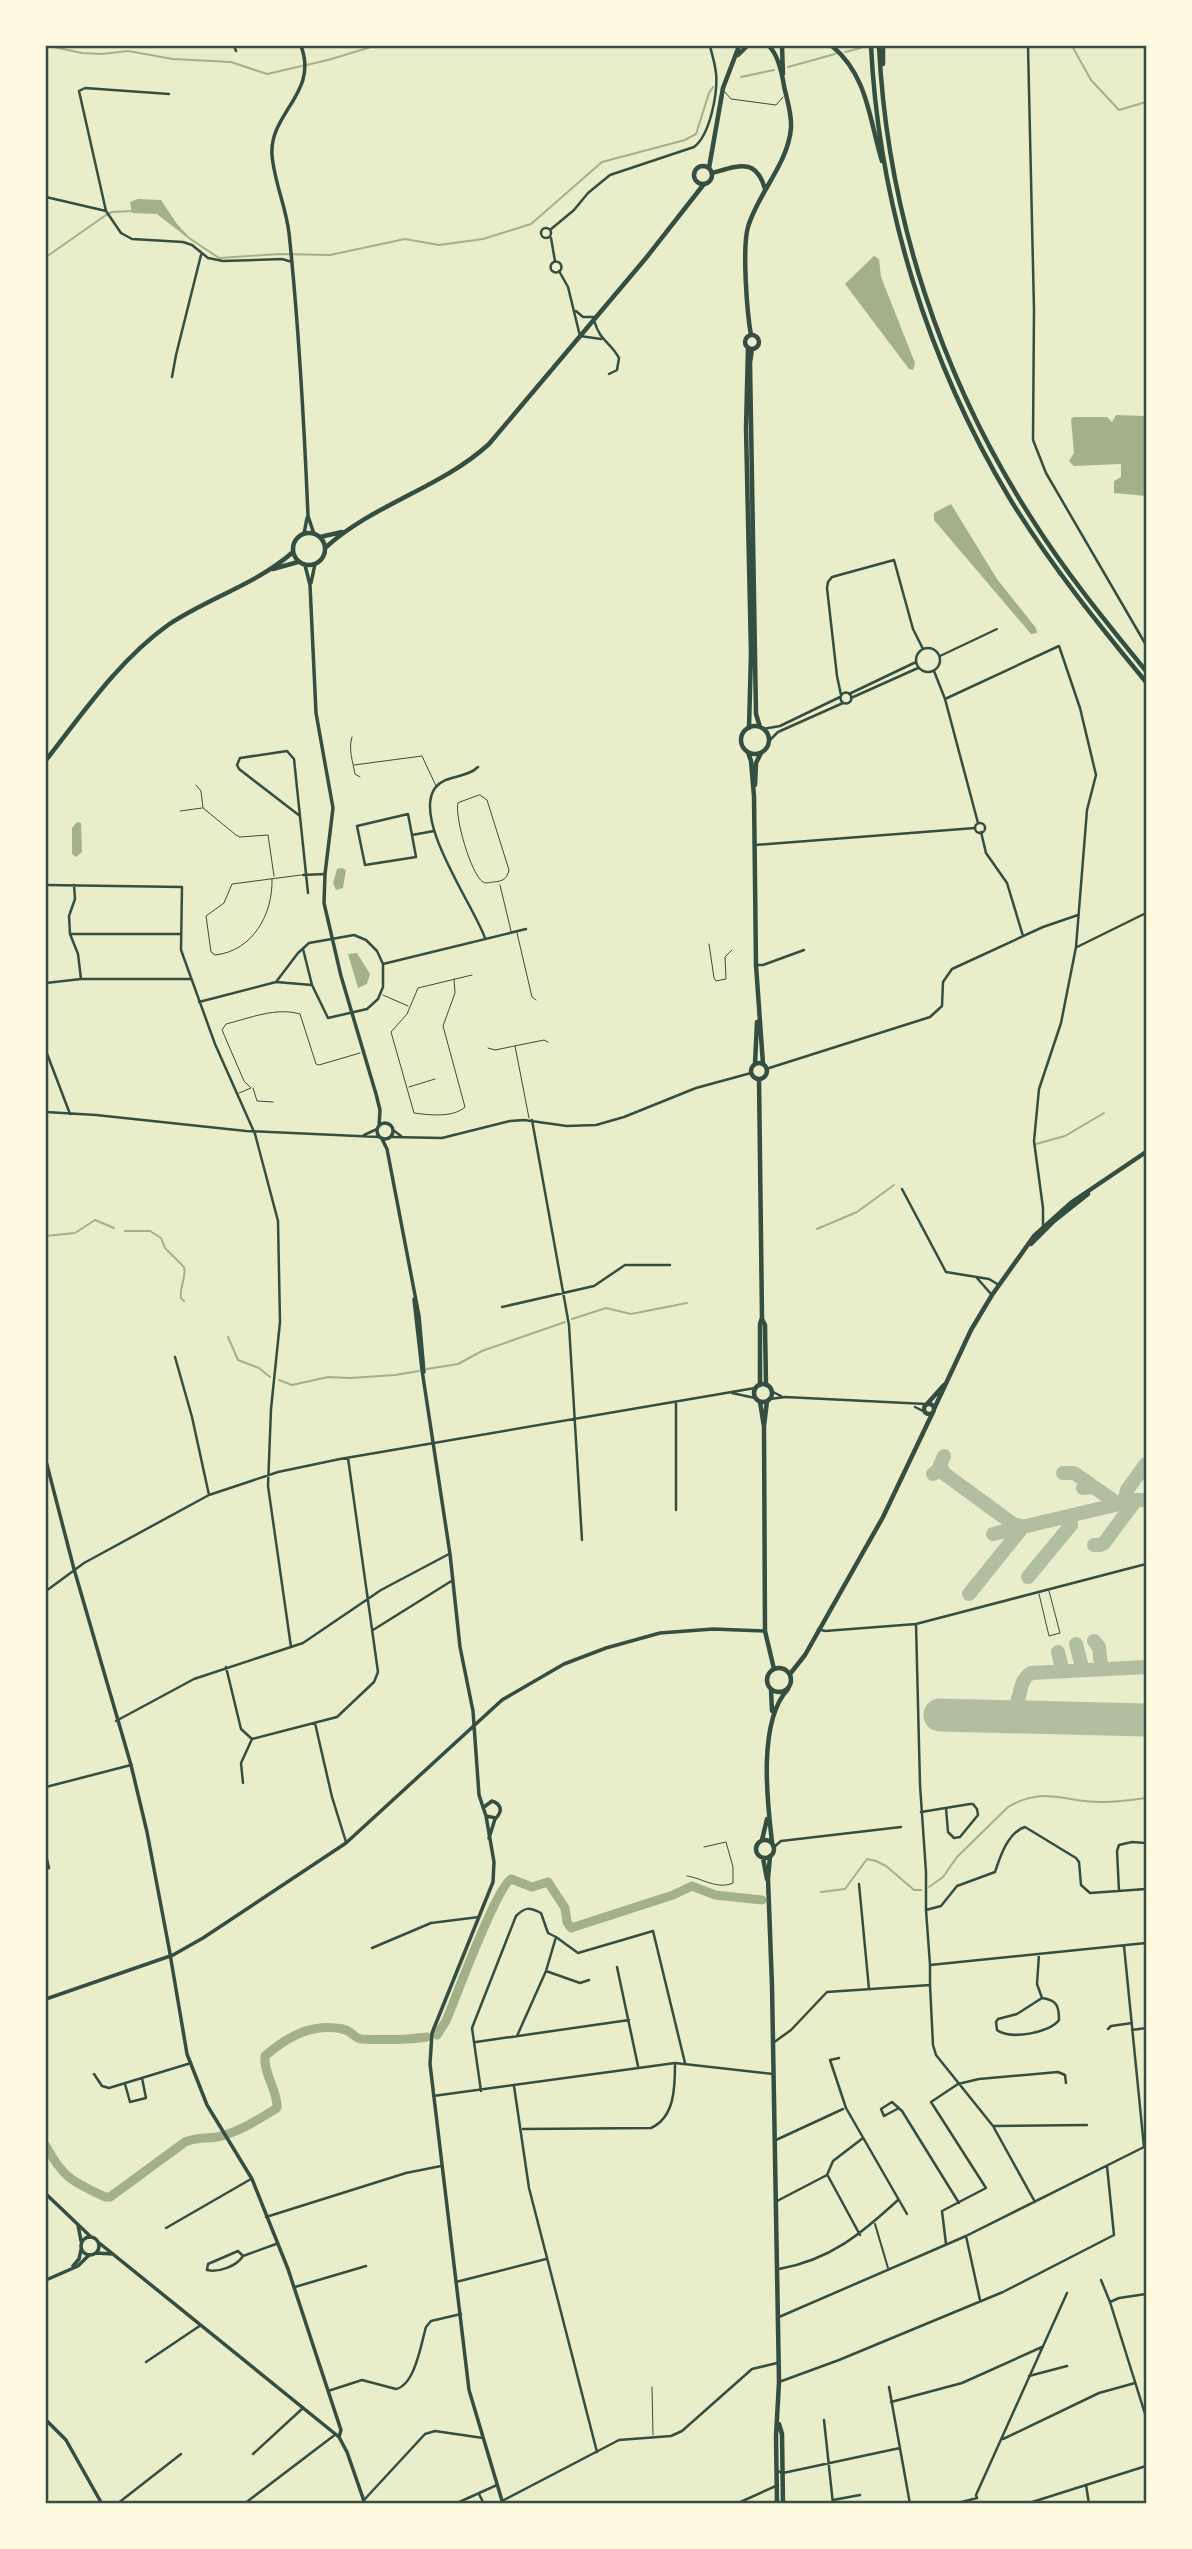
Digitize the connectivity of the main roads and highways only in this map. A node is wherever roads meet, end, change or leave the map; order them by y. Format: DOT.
graph roads {
  1 [pos="739,46"];
  2 [pos="747,46"];
  3 [pos="769,46"];
  4 [pos="782,46"];
  5 [pos="832,46"];
  6 [pos="871,46"];
  7 [pos="881,46"];
  8 [pos="734,58"];
  9 [pos="783,79"];
  10 [pos="712,151"];
  11 [pos="702,166"];
  12 [pos="711,171"];
  13 [pos="697,181"];
  14 [pos="888,181"];
  15 [pos="704,184"];
  16 [pos="765,190"];
  17 [pos="694,196"];
  18 [pos="751,335"];
  19 [pos="750,349"];
  20 [pos="343,531"];
  21 [pos="316,536"];
  22 [pos="325,548"];
  23 [pos="293,552"];
  24 [pos="299,562"];
  25 [pos="269,570"];
  26 [pos="1146,671"];
  27 [pos="1146,682"];
  28 [pos="749,728"];
  29 [pos="762,728"];
  30 [pos="748,752"];
  31 [pos="761,753"];
  32 [pos="46,760"];
  33 [pos="754,796"];
  34 [pos="758,1014"];
  35 [pos="755,1063"];
  36 [pos="765,1066"];
  37 [pos="760,1079"];
  38 [pos="1146,1152"];
  39 [pos="1109,1177"];
  40 [pos="1023,1252"];
  41 [pos="947,1381"];
  42 [pos="760,1386"];
  43 [pos="758,1400"];
  44 [pos="768,1400"];
  45 [pos="926,1404"];
  46 [pos="933,1411"];
  47 [pos="925,1413"];
  48 [pos="928,1424"];
  49 [pos="764,1427"];
  50 [pos="774,1669"];
  51 [pos="790,1674"];
  52 [pos="788,1689"];
  53 [pos="771,1690"];
  54 [pos="772,1716"];
  55 [pos="768,1818"];
  56 [pos="762,1840"];
  57 [pos="773,1845"];
  58 [pos="770,1856"];
  59 [pos="763,1858"];
  60 [pos="768,1880"];
  61 [pos="780,2472"];
  62 [pos="777,2504"];
  63 [pos="783,2504"];
  1 -- 8 [label="main road"];
  2 -- 8 [label="main road"];
  3 -- 9 [label="main road"];
  4 -- 9 [label="main road"];
  5 -- 14 [label="main road"];
  6 -- 14 [label="main road"];
  7 -- 26 [label="main road"];
  8 -- 10 [label="main road"];
  9 -- 16 [label="main road"];
  10 -- 11 [label="main road"];
  10 -- 12 [label="main road"];
  11 -- 12 [label="main road"];
  11 -- 13 [label="main road"];
  12 -- 15 [label="main road"];
  12 -- 16 [label="main road"];
  13 -- 15 [label="main road"];
  13 -- 17 [label="main road"];
  14 -- 27 [label="main road"];
  15 -- 17 [label="main road"];
  16 -- 18 [label="main road"];
  17 -- 20 [label="main road"];
  18 -- 19 [label="main road"];
  18 -- 19 [label="main road"];
  19 -- 28 [label="main road"];
  19 -- 29 [label="main road"];
  20 -- 21 [label="main road"];
  20 -- 22 [label="main road"];
  21 -- 22 [label="main road"];
  21 -- 23 [label="main road"];
  22 -- 24 [label="main road"];
  23 -- 24 [label="main road"];
  23 -- 25 [label="main road"];
  24 -- 25 [label="main road"];
  25 -- 32 [label="main road"];
  28 -- 29 [label="main road"];
  28 -- 30 [label="main road"];
  29 -- 31 [label="main road"];
  30 -- 31 [label="main road"];
  30 -- 33 [label="main road"];
  31 -- 33 [label="main road"];
  33 -- 34 [label="main road"];
  34 -- 35 [label="main road"];
  34 -- 36 [label="main road"];
  35 -- 36 [label="main road"];
  35 -- 37 [label="main road"];
  36 -- 37 [label="main road"];
  37 -- 42 [label="main road"];
  38 -- 39 [label="main road"];
  39 -- 40 [label="main road"];
  39 -- 40 [label="main road"];
  40 -- 41 [label="main road"];
  41 -- 45 [label="main road"];
  41 -- 46 [label="main road"];
  42 -- 43 [label="main road"];
  42 -- 44 [label="main road"];
  43 -- 44 [label="main road"];
  43 -- 49 [label="main road"];
  44 -- 49 [label="main road"];
  45 -- 46 [label="main road"];
  45 -- 47 [label="main road"];
  46 -- 47 [label="main road"];
  46 -- 48 [label="main road"];
  47 -- 48 [label="main road"];
  48 -- 51 [label="main road"];
  49 -- 50 [label="main road"];
  50 -- 51 [label="main road"];
  50 -- 53 [label="main road"];
  51 -- 52 [label="main road"];
  52 -- 53 [label="main road"];
  52 -- 54 [label="main road"];
  53 -- 54 [label="main road"];
  54 -- 55 [label="main road"];
  55 -- 56 [label="main road"];
  55 -- 57 [label="main road"];
  56 -- 57 [label="main road"];
  56 -- 59 [label="main road"];
  57 -- 58 [label="main road"];
  58 -- 59 [label="main road"];
  58 -- 60 [label="main road"];
  59 -- 60 [label="main road"];
  60 -- 61 [label="main road"];
  61 -- 62 [label="main road"];
  61 -- 63 [label="main road"];
}
